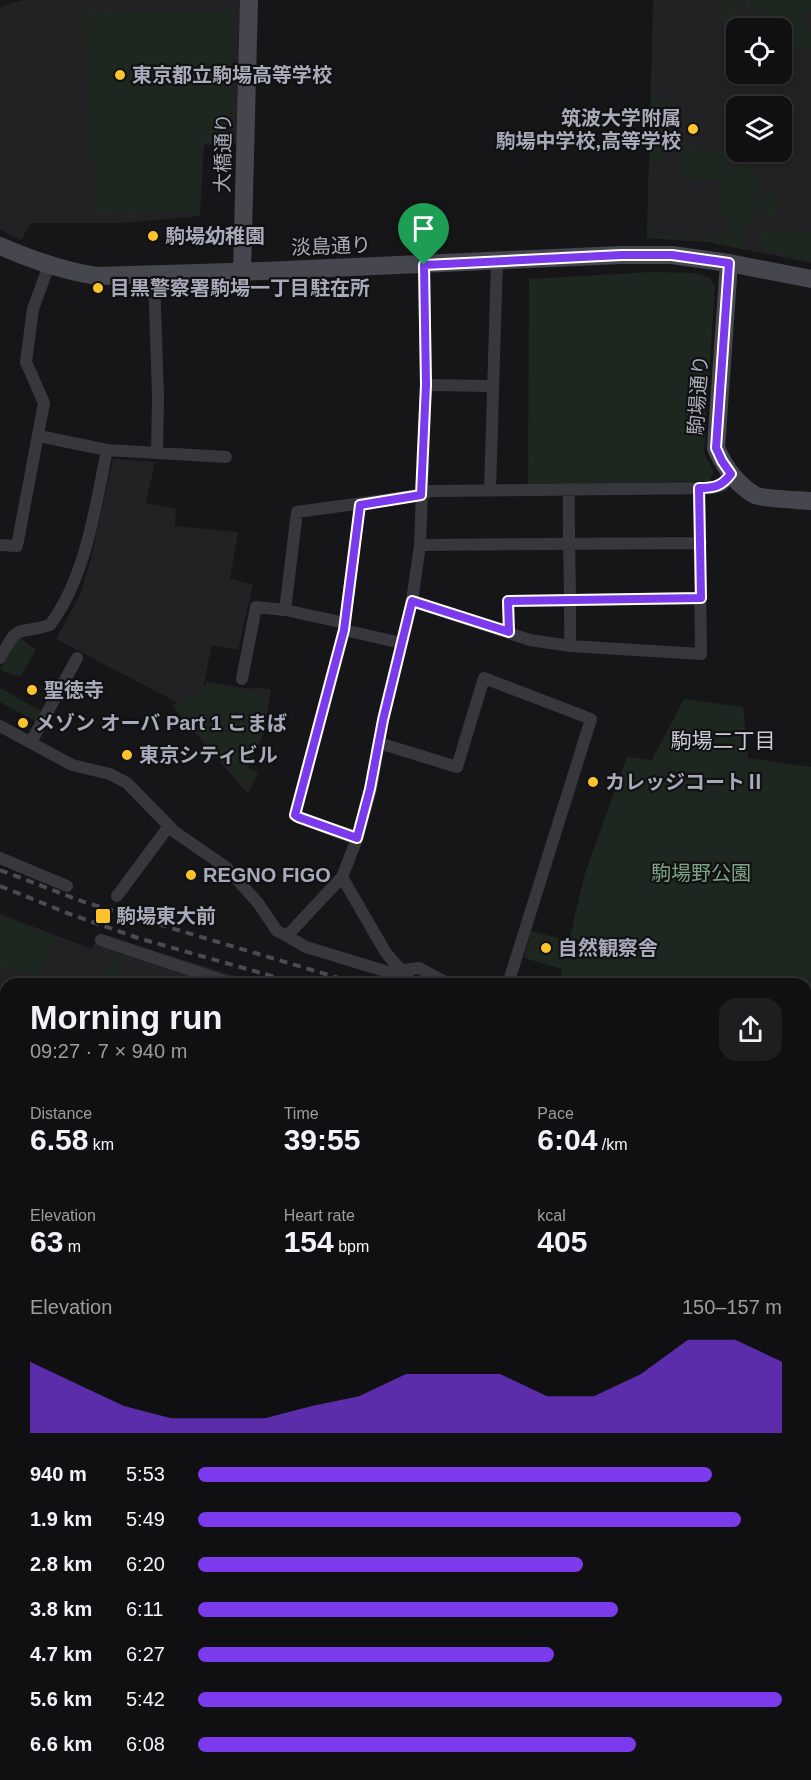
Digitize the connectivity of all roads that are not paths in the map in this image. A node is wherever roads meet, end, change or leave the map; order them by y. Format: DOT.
graph roads {
  1 [pos="249,0"];
  2 [pos="0,246"];
  3 [pos="497,261"];
  4 [pos="729,263"];
  5 [pos="48,265"];
  6 [pos="424,265"];
  7 [pos="242,272"];
  8 [pos="154,275"];
  9 [pos="811,279"];
  10 [pos="426,385"];
  11 [pos="493,386"];
  12 [pos="39,436"];
  13 [pos="107,450"];
  14 [pos="157,453"];
  15 [pos="226,457"];
  16 [pos="731,474"];
  17 [pos="699,488"];
  18 [pos="568,489"];
  19 [pos="490,490"];
  20 [pos="421,495"];
  21 [pos="811,501"];
  22 [pos="360,505"];
  23 [pos="701,543"];
  24 [pos="568,544"];
  25 [pos="0,545"];
  26 [pos="420,545"];
  27 [pos="701,598"];
  28 [pos="571,600"];
  29 [pos="412,601"];
  30 [pos="285,610"];
  31 [pos="344,626"];
  32 [pos="509,632"];
  33 [pos="401,643"];
  34 [pos="570,646"];
  35 [pos="0,658"];
  36 [pos="77,658"];
  37 [pos="242,679"];
  38 [pos="0,726"];
  39 [pos="31,742"];
  40 [pos="379,743"];
  41 [pos="169,826"];
  42 [pos="357,838"];
  43 [pos="0,858"];
  44 [pos="342,877"];
  45 [pos="67,886"];
  46 [pos="117,896"];
  47 [pos="287,936"];
  48 [pos="101,940"];
  49 [pos="402,970"];
  50 [pos="215,978"];
  51 [pos="408,978"];
  52 [pos="438,978"];
  53 [pos="510,978"];
  1 -- 7 [label="main road, 大橋通り"];
  2 -- 5 [label="main road, 淡島通り"];
  3 -- 4 [label="main road, 淡島通り"];
  3 -- 6 [label="main road, 淡島通り"];
  3 -- 11 [label="street"];
  4 -- 9 [label="main road, 淡島通り"];
  4 -- 16 [label="main road, 駒場通り"];
  5 -- 8 [label="main road, 淡島通り"];
  5 -- 12 [label="street"];
  6 -- 7 [label="main road, 淡島通り"];
  6 -- 10 [label="street"];
  7 -- 8 [label="main road, 淡島通り"];
  8 -- 14 [label="street"];
  10 -- 11 [label="street"];
  10 -- 20 [label="street"];
  11 -- 19 [label="street"];
  12 -- 13 [label="street"];
  12 -- 25 [label="street"];
  13 -- 14 [label="street"];
  13 -- 35 [label="street"];
  14 -- 15 [label="street"];
  16 -- 17 [label="street"];
  16 -- 21 [label="main road, 駒場通り"];
  17 -- 18 [label="street"];
  17 -- 23 [label="street"];
  18 -- 19 [label="street"];
  18 -- 24 [label="street"];
  19 -- 20 [label="street"];
  20 -- 22 [label="street"];
  20 -- 26 [label="street"];
  22 -- 30 [label="street"];
  22 -- 31 [label="street"];
  23 -- 24 [label="street"];
  23 -- 27 [label="street"];
  24 -- 26 [label="street"];
  24 -- 28 [label="street"];
  26 -- 29 [label="street"];
  27 -- 28 [label="street"];
  27 -- 34 [label="street"];
  28 -- 32 [label="street"];
  28 -- 34 [label="street"];
  29 -- 32 [label="street"];
  29 -- 33 [label="street"];
  30 -- 31 [label="street"];
  30 -- 37 [label="street"];
  31 -- 33 [label="street"];
  31 -- 42 [label="street"];
  32 -- 34 [label="street"];
  33 -- 40 [label="street"];
  36 -- 39 [label="street"];
  38 -- 39 [label="street"];
  39 -- 41 [label="street"];
  40 -- 42 [label="street"];
  40 -- 53 [label="street"];
  41 -- 46 [label="street"];
  41 -- 47 [label="street"];
  42 -- 44 [label="street"];
  43 -- 45 [label="street"];
  44 -- 47 [label="street"];
  44 -- 49 [label="street"];
  47 -- 49 [label="street"];
  48 -- 50 [label="street"];
  49 -- 51 [label="street"];
  49 -- 52 [label="street"];
}
